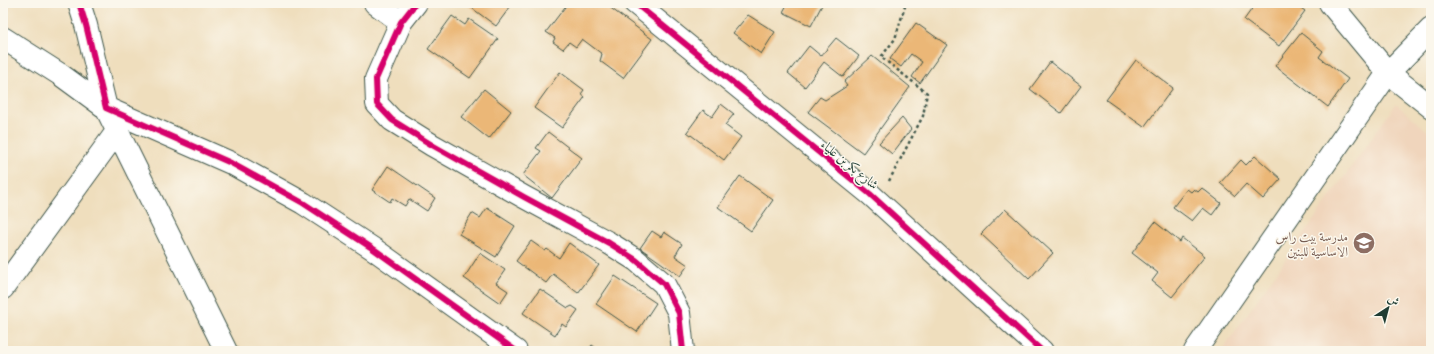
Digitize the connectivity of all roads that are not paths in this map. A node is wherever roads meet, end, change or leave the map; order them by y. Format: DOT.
graph roads {
  1 [pos="79,3"];
  2 [pos="375,3"];
  3 [pos="416,3"];
  4 [pos="635,3"];
  5 [pos="1330,3"];
  6 [pos="401,22"];
  7 [pos="1431,29"];
  8 [pos="3,38"];
  9 [pos="1388,73"];
  10 [pos="1431,107"];
  11 [pos="106,108"];
  12 [pos="118,130"];
  13 [pos="3,288"];
  14 [pos="226,351"];
  15 [pos="516,351"];
  16 [pos="683,351"];
  17 [pos="1042,351"];
  18 [pos="1195,351"];
  1 -- 11 [label="street"];
  2 -- 6 [label="street"];
  3 -- 6 [label="street"];
  4 -- 17 [label="street, شارع بكر بن علياء"];
  5 -- 9 [label="street"];
  6 -- 16 [label="street"];
  7 -- 9 [label="street"];
  8 -- 11 [label="street"];
  9 -- 10 [label="street"];
  9 -- 18 [label="street"];
  11 -- 12 [label="street"];
  11 -- 15 [label="street"];
  12 -- 13 [label="street"];
  12 -- 14 [label="street"];
}
